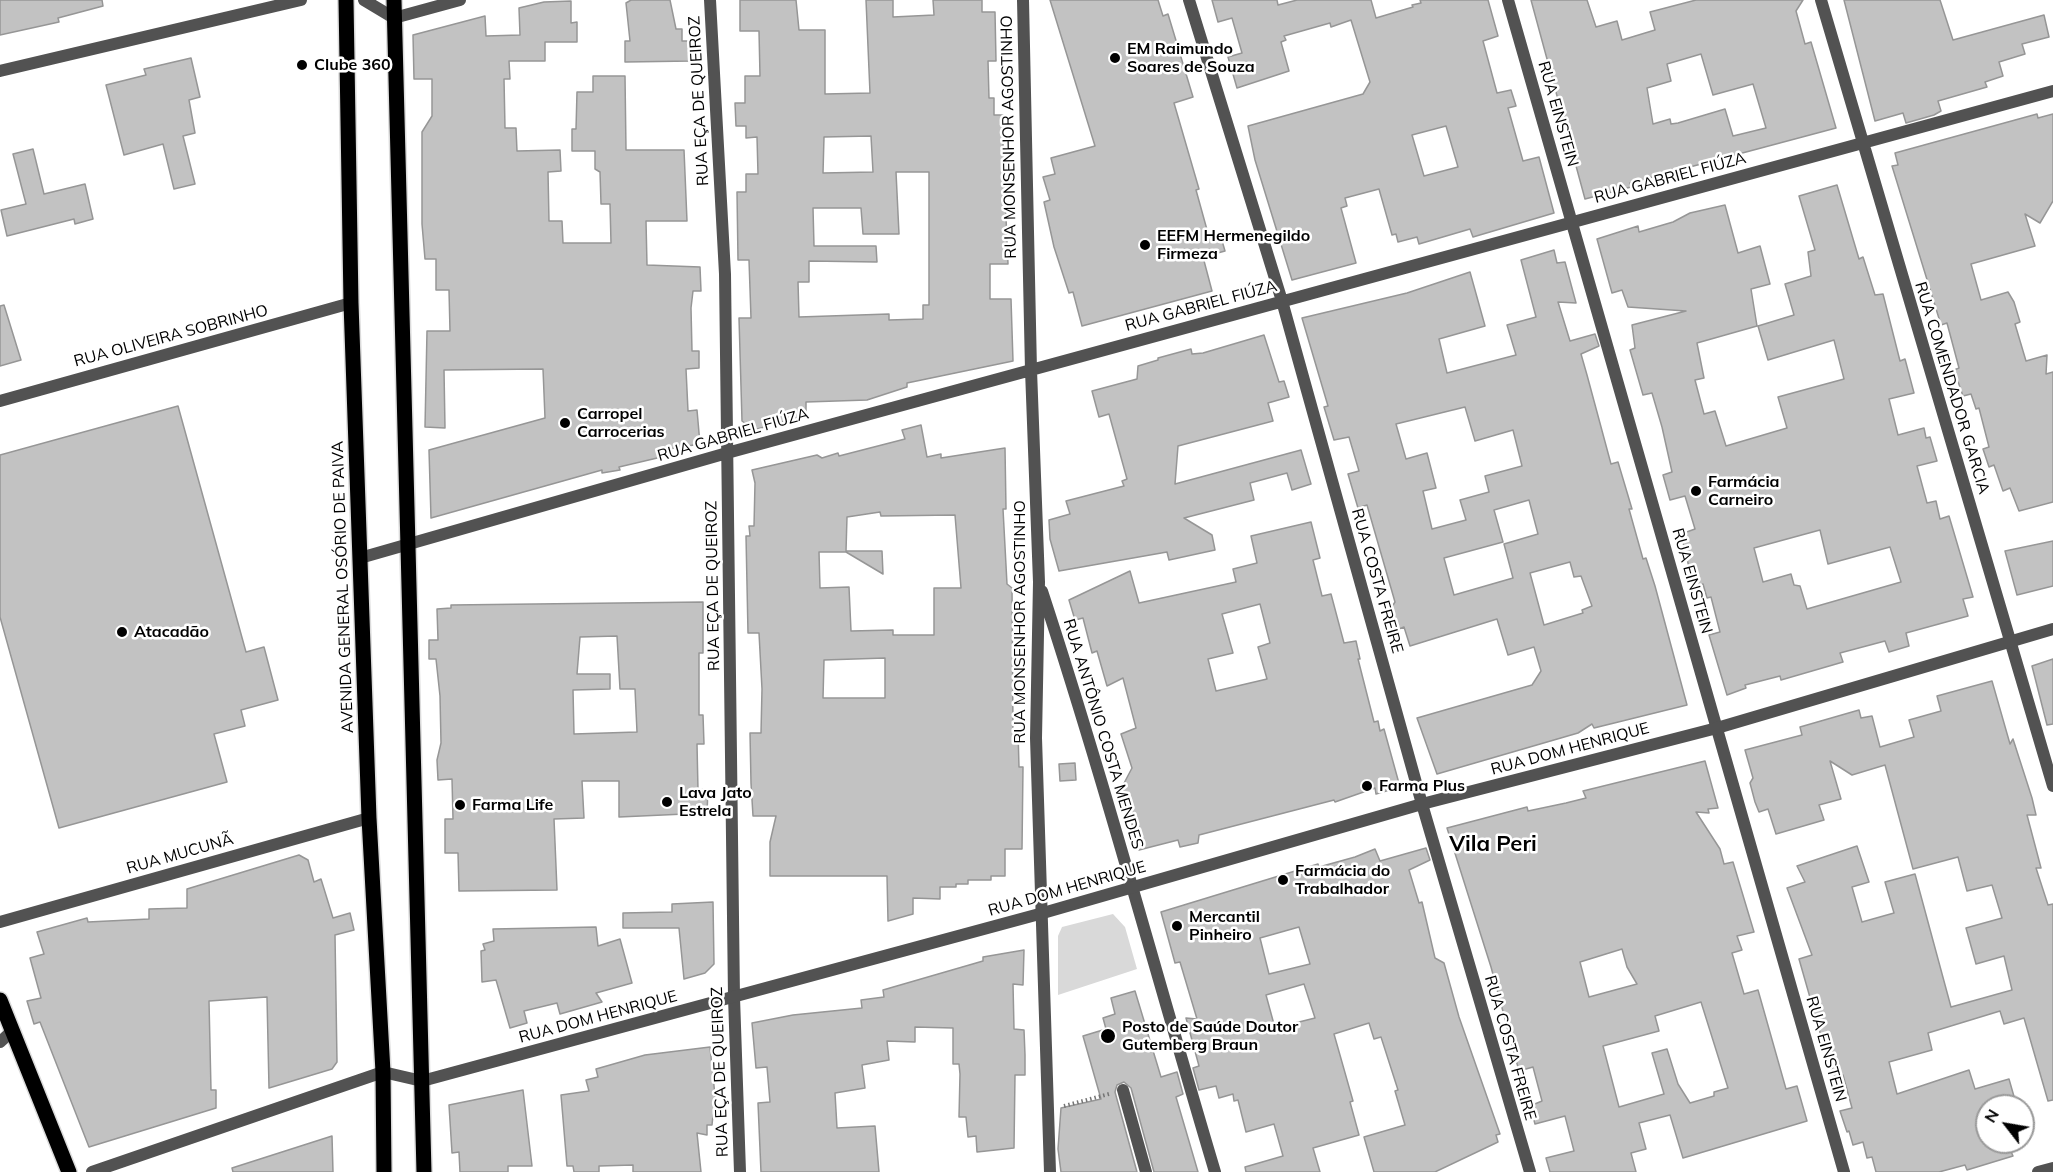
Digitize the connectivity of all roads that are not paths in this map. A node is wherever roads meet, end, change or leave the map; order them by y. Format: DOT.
graph roads {
  1 [pos="301,0"];
  2 [pos="346,0"];
  3 [pos="364,0"];
  4 [pos="394,0"];
  5 [pos="460,0"];
  6 [pos="710,0"];
  7 [pos="1023,0"];
  8 [pos="1189,0"];
  9 [pos="1508,0"];
  10 [pos="1821,0"];
  11 [pos="394,18"];
  12 [pos="0,71"];
  13 [pos="2053,91"];
  14 [pos="1862,143"];
  15 [pos="1572,222"];
  16 [pos="1282,301"];
  17 [pos="351,303"];
  18 [pos="1031,370"];
  19 [pos="0,401"];
  20 [pos="727,453"];
  21 [pos="407,546"];
  22 [pos="360,558"];
  23 [pos="1039,582"];
  24 [pos="2053,629"];
  25 [pos="2011,641"];
  26 [pos="1717,728"];
  27 [pos="2053,786"];
  28 [pos="1422,804"];
  29 [pos="369,818"];
  30 [pos="1130,887"];
  31 [pos="1043,913"];
  32 [pos="0,922"];
  33 [pos="734,997"];
  34 [pos="0,1000"];
  35 [pos="5,1037"];
  36 [pos="383,1072"];
  37 [pos="422,1081"];
  38 [pos="1123,1090"];
  39 [pos="2053,1168"];
  40 [pos="69,1172"];
  41 [pos="93,1172"];
  42 [pos="384,1172"];
  43 [pos="424,1172"];
  44 [pos="740,1172"];
  45 [pos="1050,1172"];
  46 [pos="1146,1172"];
  47 [pos="1215,1172"];
  48 [pos="1530,1172"];
  49 [pos="1844,1172"];
  50 [pos="2038,1172"];
  1 -- 12 [label="street"];
  2 -- 17 [label="main road, AVENIDA GENERAL OSÓRIO DE PAIVA"];
  3 -- 11 [label="street"];
  4 -- 11 [label="main road"];
  5 -- 11 [label="street"];
  6 -- 20 [label="street, RUA EÇA DE QUEIROZ"];
  7 -- 18 [label="street, RUA MONSENHOR AGOSTINHO"];
  8 -- 16 [label="street, RUA COSTA FREIRE"];
  9 -- 15 [label="street, RUA EINSTEIN"];
  10 -- 14 [label="street, RUA COMENDADOR GARCIA"];
  11 -- 21 [label="main road"];
  13 -- 14 [label="street, RUA GABRIEL FIÚZA"];
  14 -- 15 [label="street, RUA GABRIEL FIÚZA"];
  14 -- 25 [label="street, RUA COMENDADOR GARCIA"];
  15 -- 16 [label="street, RUA GABRIEL FIÚZA"];
  15 -- 26 [label="street, RUA EINSTEIN"];
  16 -- 18 [label="street, RUA GABRIEL FIÚZA"];
  16 -- 28 [label="street, RUA COSTA FREIRE"];
  17 -- 19 [label="street, RUA OLIVEIRA SOBRINHO"];
  17 -- 22 [label="main road, AVENIDA GENERAL OSÓRIO DE PAIVA"];
  18 -- 20 [label="street, RUA GABRIEL FIÚZA"];
  18 -- 23 [label="street, RUA MONSENHOR AGOSTINHO"];
  20 -- 21 [label="street, RUA GABRIEL FIÚZA"];
  20 -- 33 [label="street, RUA EÇA DE QUEIROZ"];
  21 -- 22 [label="street, RUA GABRIEL FIÚZA"];
  21 -- 37 [label="main road"];
  22 -- 29 [label="main road, AVENIDA GENERAL OSÓRIO DE PAIVA"];
  23 -- 30 [label="street, RUA ANTÔNIO COSTA MENDES"];
  23 -- 31 [label="street, RUA MONSENHOR AGOSTINHO"];
  24 -- 25 [label="street, RUA DOM HENRIQUE"];
  25 -- 26 [label="street, RUA DOM HENRIQUE"];
  25 -- 27 [label="street, RUA COMENDADOR GARCIA"];
  26 -- 28 [label="street, RUA DOM HENRIQUE"];
  26 -- 49 [label="street, RUA EINSTEIN"];
  28 -- 30 [label="street, RUA DOM HENRIQUE"];
  28 -- 48 [label="street, RUA COSTA FREIRE"];
  29 -- 32 [label="street, RUA MUCUNÃ"];
  29 -- 36 [label="main road, AVENIDA GENERAL OSÓRIO DE PAIVA"];
  30 -- 31 [label="street, RUA DOM HENRIQUE"];
  30 -- 47 [label="street, RUA ANTÔNIO COSTA MENDES"];
  31 -- 33 [label="street, RUA DOM HENRIQUE"];
  31 -- 45 [label="street, RUA MONSENHOR AGOSTINHO"];
  33 -- 37 [label="street, RUA DOM HENRIQUE"];
  33 -- 44 [label="street, RUA EÇA DE QUEIROZ"];
  34 -- 35 [label="main road"];
  35 -- 40 [label="main road"];
  36 -- 37 [label="street, RUA DOM HENRIQUE"];
  36 -- 41 [label="street"];
  36 -- 42 [label="main road, AVENIDA GENERAL OSÓRIO DE PAIVA"];
  37 -- 43 [label="main road"];
  38 -- 46 [label="street"];
  39 -- 50 [label="street"];
}
